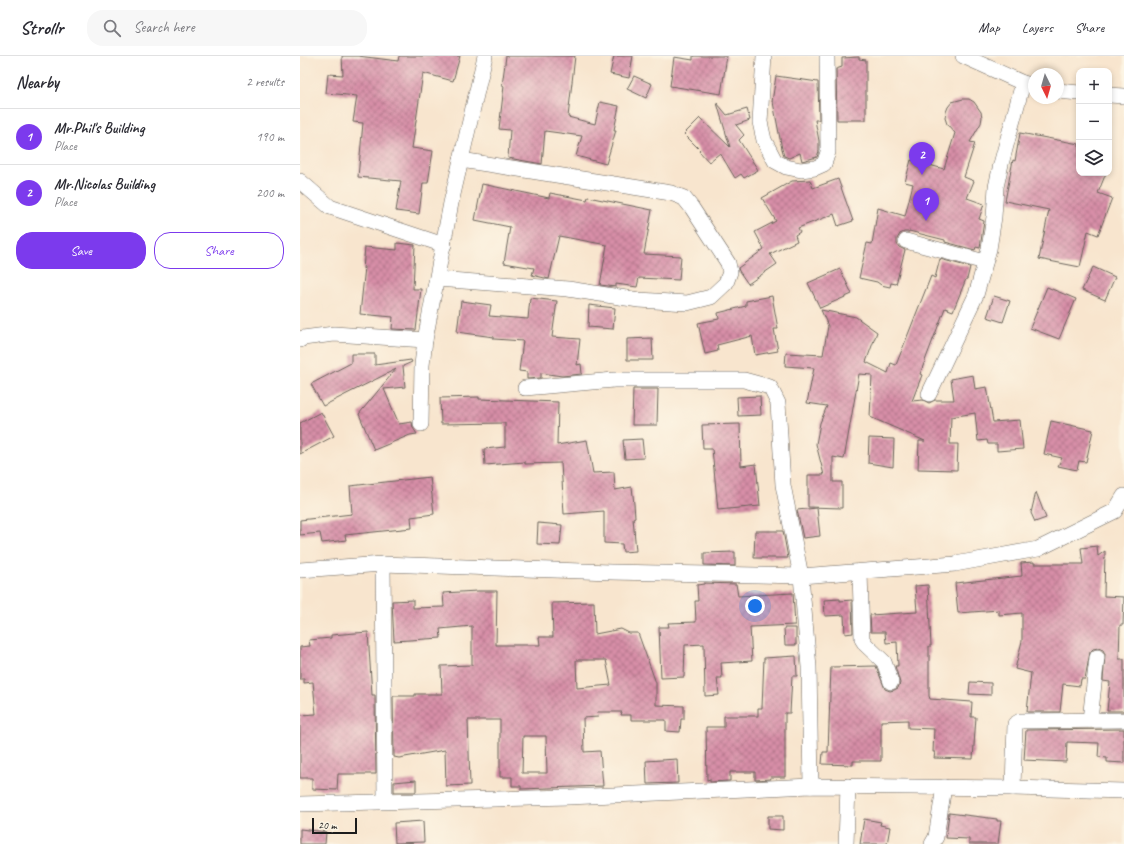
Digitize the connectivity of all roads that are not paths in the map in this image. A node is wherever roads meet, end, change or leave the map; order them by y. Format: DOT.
graph roads {
  1 [pos="485,56"];
  2 [pos="764,56"];
  3 [pos="826,56"];
  4 [pos="963,56"];
  5 [pos="1028,84"];
  6 [pos="1064,92"];
  7 [pos="1076,93"];
  8 [pos="1112,95"];
  9 [pos="1124,96"];
  10 [pos="461,160"];
  11 [pos="300,181"];
  12 [pos="906,241"];
  13 [pos="444,245"];
  14 [pos="985,262"];
  15 [pos="438,279"];
  16 [pos="300,340"];
  17 [pos="425,340"];
  18 [pos="525,388"];
  19 [pos="929,394"];
  20 [pos="421,424"];
  21 [pos="1124,496"];
  22 [pos="383,564"];
  23 [pos="300,570"];
  24 [pos="860,572"];
  25 [pos="802,576"];
  26 [pos="1096,657"];
  27 [pos="891,682"];
  28 [pos="1090,720"];
  29 [pos="1124,720"];
  30 [pos="811,786"];
  31 [pos="848,786"];
  32 [pos="944,787"];
  33 [pos="1014,788"];
  34 [pos="1124,791"];
  35 [pos="385,801"];
  36 [pos="300,804"];
  37 [pos="846,844"];
  38 [pos="932,844"];
  1 -- 10 [label="street"];
  2 -- 3 [label="street"];
  4 -- 5 [label="street"];
  5 -- 14 [label="street"];
  6 -- 7 [label="street"];
  8 -- 9 [label="street"];
  10 -- 13 [label="street"];
  10 -- 15 [label="street"];
  11 -- 13 [label="street"];
  12 -- 14 [label="street"];
  13 -- 15 [label="street"];
  14 -- 19 [label="street"];
  15 -- 17 [label="street"];
  16 -- 17 [label="street"];
  17 -- 20 [label="street"];
  18 -- 25 [label="street"];
  21 -- 24 [label="street"];
  22 -- 23 [label="street"];
  22 -- 25 [label="street"];
  22 -- 35 [label="street"];
  24 -- 25 [label="street"];
  24 -- 27 [label="street"];
  25 -- 30 [label="street"];
  26 -- 28 [label="street"];
  28 -- 29 [label="street"];
  28 -- 33 [label="street"];
  30 -- 31 [label="street"];
  30 -- 35 [label="street"];
  31 -- 32 [label="street"];
  31 -- 37 [label="street"];
  32 -- 33 [label="street"];
  32 -- 38 [label="street"];
  33 -- 34 [label="street"];
  35 -- 36 [label="street"];
}
